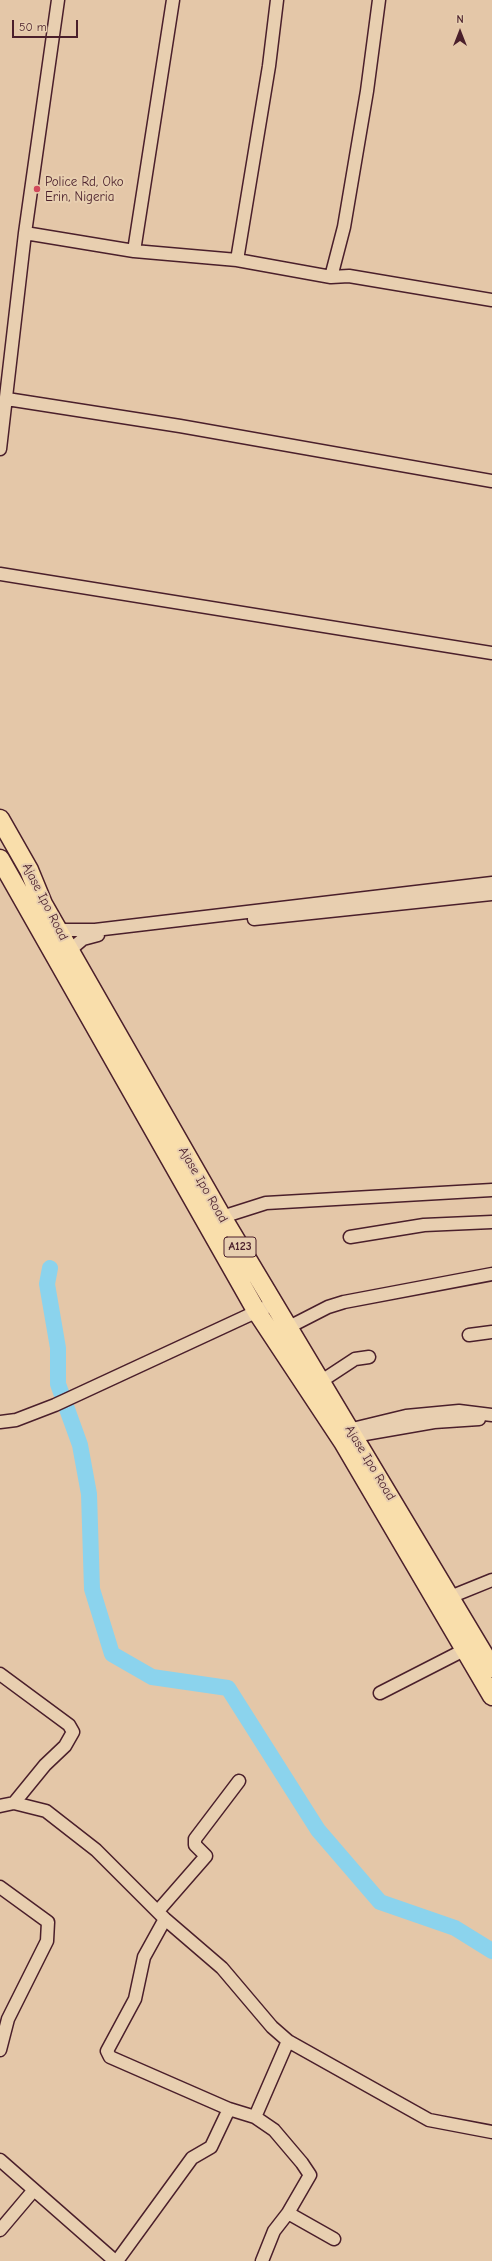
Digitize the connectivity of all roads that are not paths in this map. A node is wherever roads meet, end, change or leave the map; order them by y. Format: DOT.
graph roads {
  1 [pos="58,0"];
  2 [pos="173,0"];
  3 [pos="277,0"];
  4 [pos="379,0"];
  5 [pos="25,233"];
  6 [pos="134,251"];
  7 [pos="237,260"];
  8 [pos="331,277"];
  9 [pos="492,300"];
  10 [pos="7,399"];
  11 [pos="0,449"];
  12 [pos="492,481"];
  13 [pos="0,574"];
  14 [pos="492,653"];
  15 [pos="0,819"];
  16 [pos="0,859"];
  17 [pos="492,884"];
  18 [pos="492,894"];
  19 [pos="59,930"];
  20 [pos="70,950"];
  21 [pos="492,1190"];
  22 [pos="222,1217"];
  23 [pos="492,1222"];
  24 [pos="350,1237"];
  25 [pos="492,1274"];
  26 [pos="265,1308"];
  27 [pos="287,1328"];
  28 [pos="492,1332"];
  29 [pos="469,1335"];
  30 [pos="369,1358"];
  31 [pos="320,1382"];
  32 [pos="492,1415"];
  33 [pos="492,1419"];
  34 [pos="0,1422"];
  35 [pos="346,1435"];
  36 [pos="492,1580"];
  37 [pos="450,1597"];
  38 [pos="466,1648"];
  39 [pos="492,1668"];
  40 [pos="0,1674"];
  41 [pos="380,1693"];
  42 [pos="492,1696"];
  43 [pos="239,1781"];
  44 [pos="14,1803"];
  45 [pos="0,1806"];
  46 [pos="0,1886"];
  47 [pos="162,1915"];
  48 [pos="288,2041"];
  49 [pos="0,2050"];
  50 [pos="229,2109"];
  51 [pos="255,2117"];
  52 [pos="492,2132"];
  53 [pos="0,2160"];
  54 [pos="33,2190"];
  55 [pos="288,2213"];
  56 [pos="0,2230"];
  57 [pos="334,2239"];
  58 [pos="116,2261"];
  59 [pos="262,2261"];
  1 -- 5 [label="street"];
  2 -- 6 [label="street"];
  3 -- 7 [label="street"];
  4 -- 8 [label="street"];
  5 -- 6 [label="street"];
  5 -- 10 [label="street"];
  6 -- 7 [label="street"];
  7 -- 8 [label="street"];
  8 -- 9 [label="street"];
  10 -- 11 [label="street"];
  10 -- 12 [label="street"];
  13 -- 14 [label="street"];
  15 -- 19 [label="highway, Ajase Ipo Road / A123"];
  16 -- 26 [label="highway, Ajase Ipo Road / A123"];
  17 -- 19 [label="street"];
  18 -- 20 [label="street"];
  19 -- 20 [label="highway, Ajase Ipo Road / A123"];
  20 -- 22 [label="highway, Ajase Ipo Road / A123"];
  21 -- 22 [label="street"];
  22 -- 26 [label="highway, Ajase Ipo Road / A123"];
  23 -- 24 [label="street"];
  25 -- 27 [label="street"];
  26 -- 27 [label="highway, Ajase Ipo Road / A123"];
  26 -- 34 [label="street"];
  26 -- 35 [label="highway, Ajase Ipo Road / A123"];
  27 -- 31 [label="highway, Ajase Ipo Road / A123"];
  28 -- 29 [label="street"];
  30 -- 31 [label="street"];
  31 -- 35 [label="highway, Ajase Ipo Road / A123"];
  32 -- 35 [label="street"];
  33 -- 35 [label="street"];
  35 -- 37 [label="highway, Ajase Ipo Road / A123"];
  35 -- 38 [label="highway, Ajase Ipo Road / A123"];
  36 -- 37 [label="street"];
  37 -- 39 [label="highway, Ajase Ipo Road / A123"];
  38 -- 41 [label="street"];
  38 -- 42 [label="highway, Ajase Ipo Road / A123"];
  40 -- 44 [label="street"];
  43 -- 47 [label="street"];
  44 -- 45 [label="street"];
  44 -- 47 [label="street"];
  46 -- 49 [label="street"];
  47 -- 48 [label="street"];
  47 -- 50 [label="street"];
  48 -- 51 [label="street"];
  48 -- 52 [label="street"];
  50 -- 51 [label="street"];
  50 -- 58 [label="street"];
  51 -- 55 [label="street"];
  53 -- 54 [label="street"];
  54 -- 56 [label="street"];
  54 -- 58 [label="street"];
  55 -- 57 [label="street"];
  55 -- 59 [label="street"];
}
